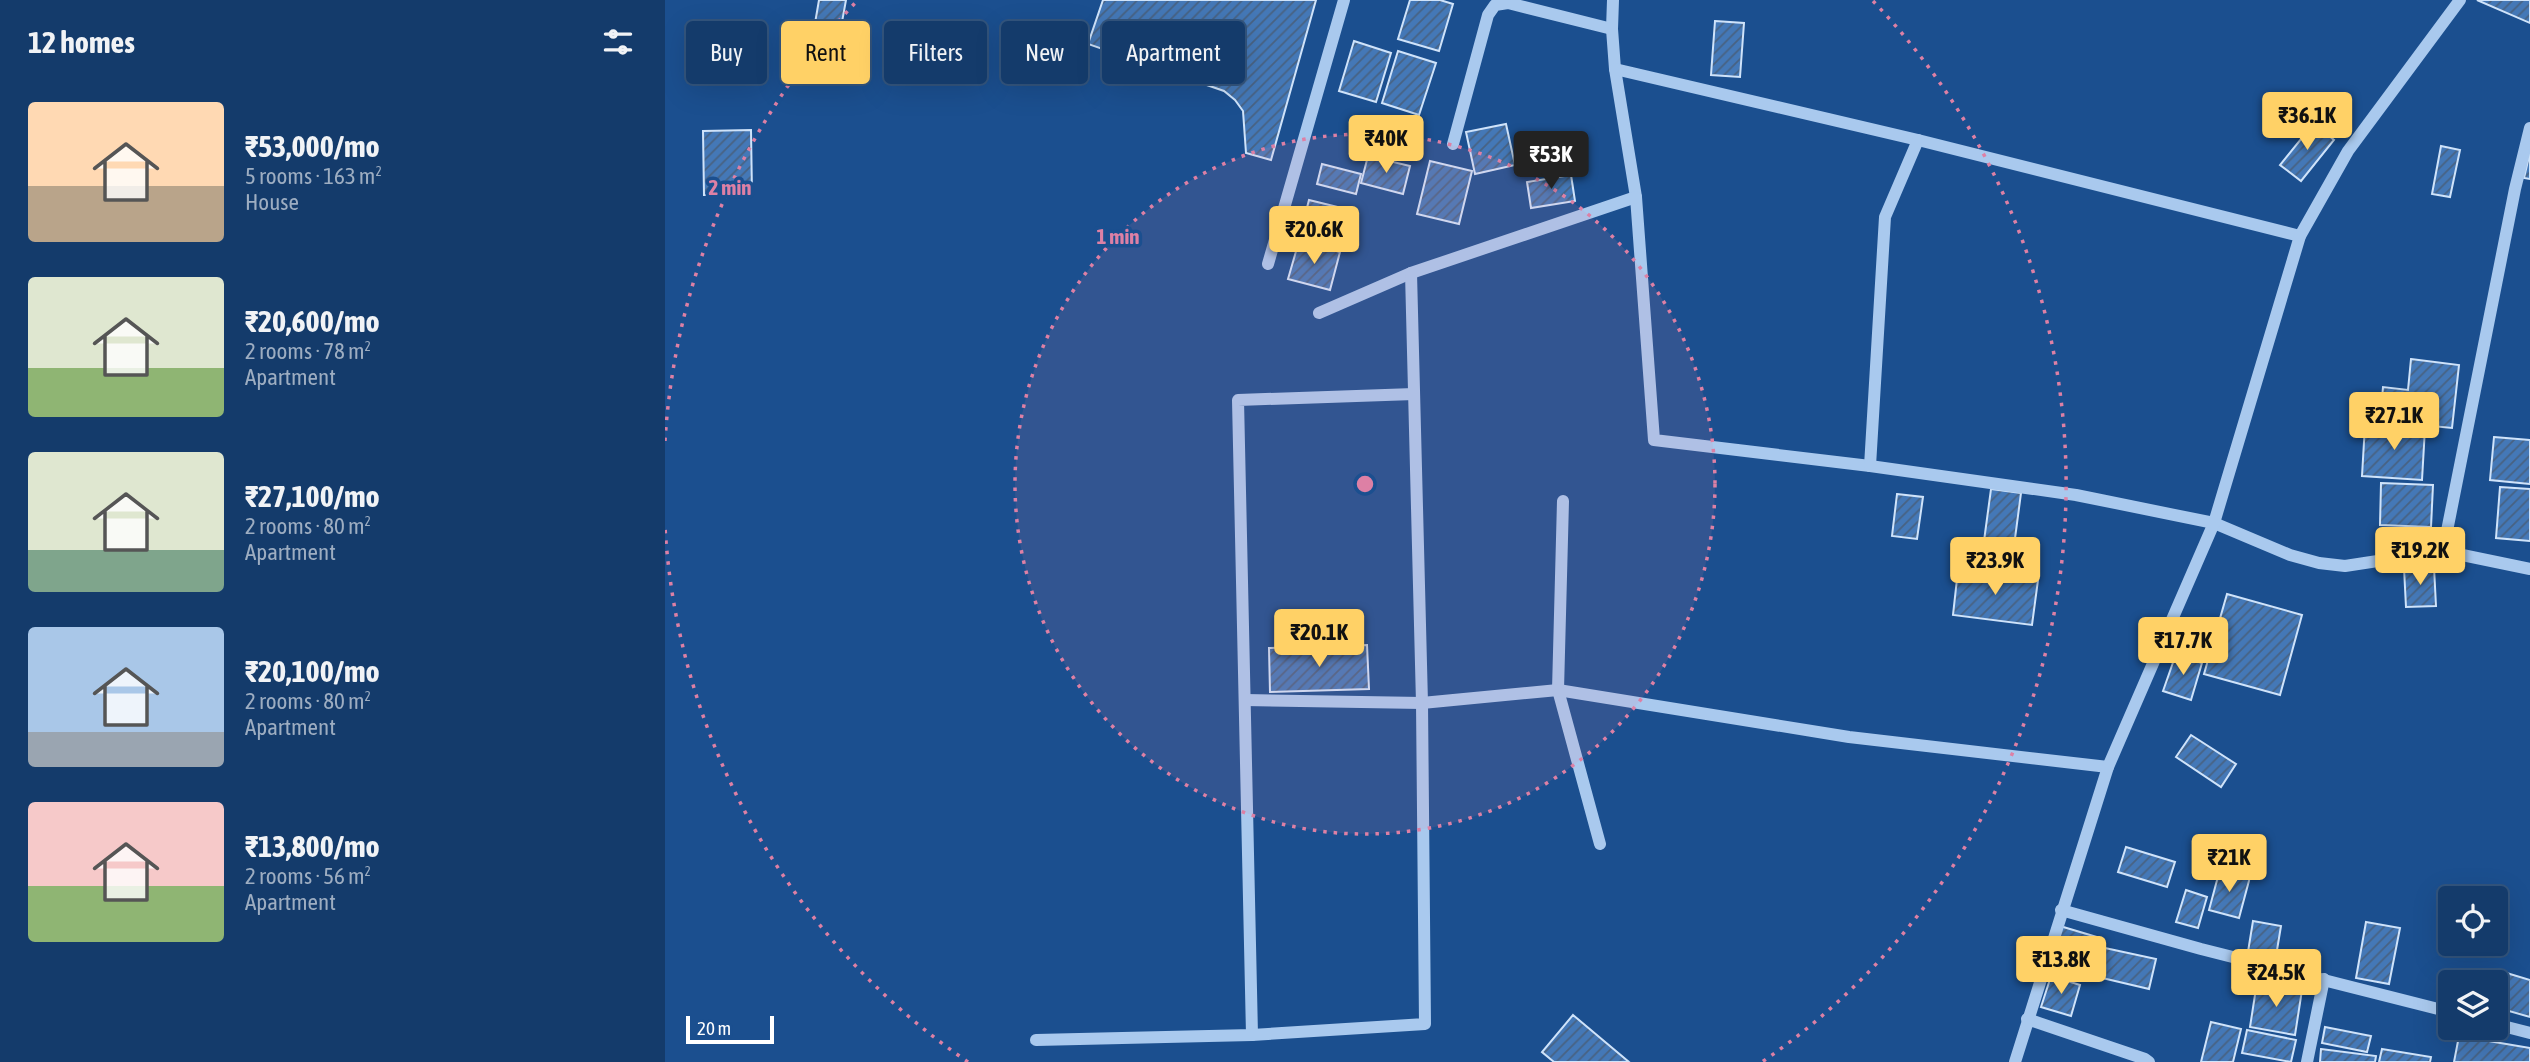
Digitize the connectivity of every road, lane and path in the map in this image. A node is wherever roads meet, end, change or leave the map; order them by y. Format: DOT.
graph roads {
  1 [pos="1344,0"];
  2 [pos="1613,0"];
  3 [pos="2460,0"];
  4 [pos="1612,29"];
  5 [pos="1615,69"];
  6 [pos="2530,128"];
  7 [pos="1918,140"];
  8 [pos="1453,144"];
  9 [pos="1636,197"];
  10 [pos="2300,236"];
  11 [pos="1268,264"];
  12 [pos="1411,273"];
  13 [pos="1319,313"];
  14 [pos="1414,394"];
  15 [pos="1870,466"];
  16 [pos="1563,501"];
  17 [pos="2214,523"];
  18 [pos="2443,551"];
  19 [pos="2530,569"];
  20 [pos="1558,690"];
  21 [pos="1245,700"];
  22 [pos="1422,703"];
  23 [pos="2108,767"];
  24 [pos="1600,844"];
  25 [pos="2061,911"];
  26 [pos="2323,979"];
  27 [pos="2438,1009"];
  28 [pos="2028,1019"];
  29 [pos="2508,1027"];
  30 [pos="2530,1033"];
  31 [pos="1252,1035"];
  32 [pos="1036,1040"];
  33 [pos="2015,1062"];
  34 [pos="2149,1062"];
  35 [pos="2307,1062"];
  1 -- 11 [label="street"];
  2 -- 4 [label="street"];
  3 -- 10 [label="street"];
  4 -- 5 [label="street"];
  4 -- 8 [label="street"];
  5 -- 7 [label="street"];
  5 -- 9 [label="street"];
  6 -- 18 [label="street"];
  7 -- 10 [label="street"];
  7 -- 15 [label="street"];
  9 -- 12 [label="street"];
  9 -- 15 [label="street"];
  10 -- 17 [label="street"];
  12 -- 13 [label="street"];
  12 -- 14 [label="street"];
  14 -- 21 [label="street"];
  14 -- 22 [label="street"];
  15 -- 17 [label="street"];
  16 -- 20 [label="street"];
  17 -- 18 [label="street"];
  17 -- 23 [label="street"];
  18 -- 19 [label="street"];
  20 -- 22 [label="street"];
  20 -- 23 [label="street"];
  20 -- 24 [label="street"];
  21 -- 22 [label="street"];
  21 -- 31 [label="street"];
  22 -- 31 [label="street"];
  23 -- 25 [label="street"];
  25 -- 26 [label="street"];
  25 -- 28 [label="street"];
  26 -- 27 [label="street"];
  26 -- 35 [label="street"];
  28 -- 33 [label="street"];
  28 -- 34 [label="street"];
  29 -- 30 [label="street"];
  31 -- 32 [label="street"];
}
